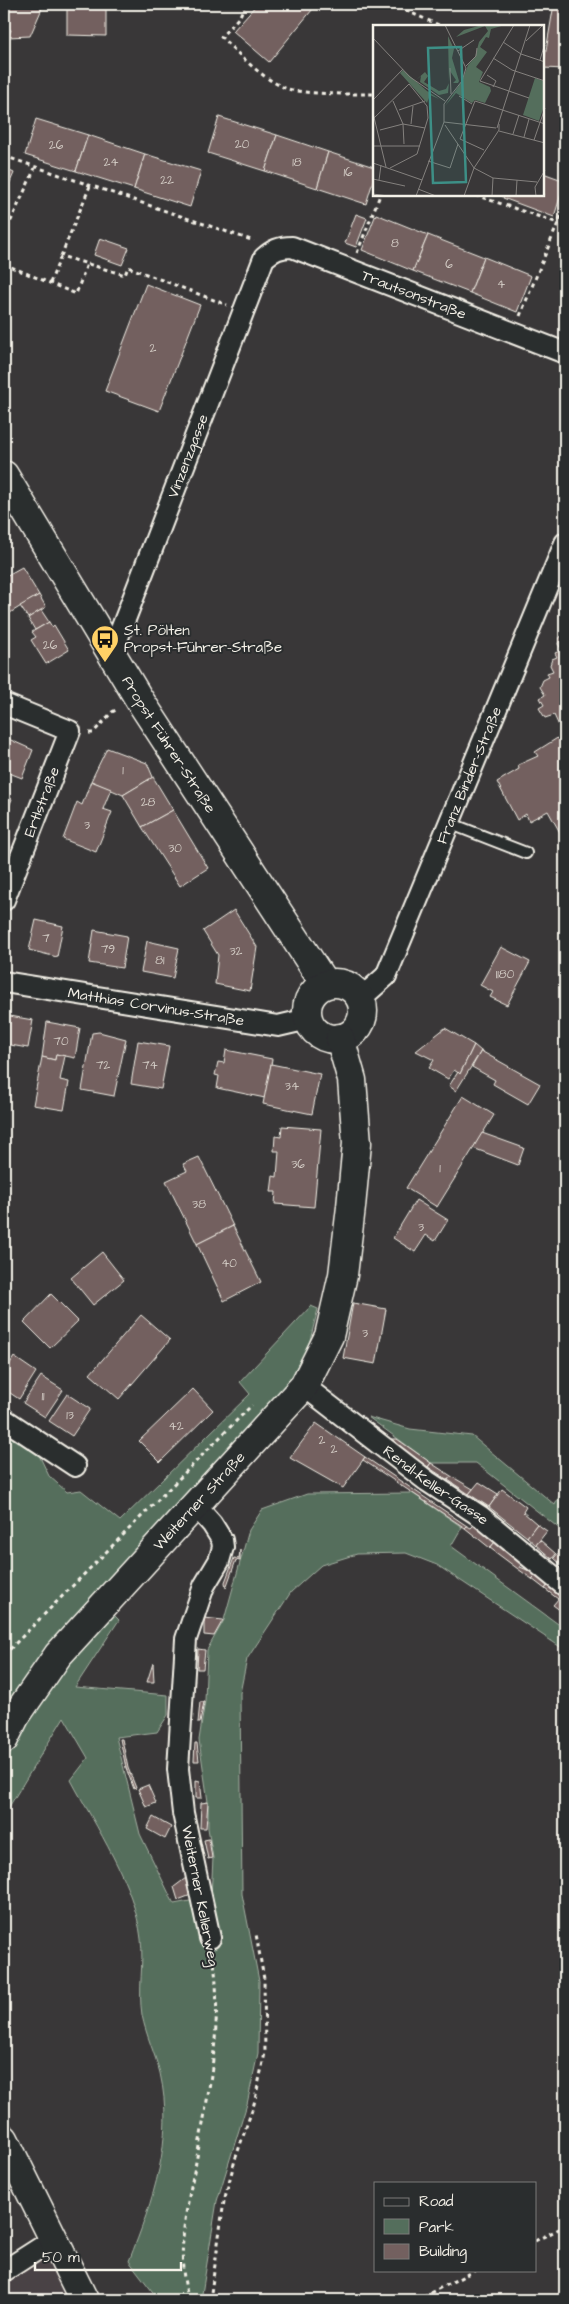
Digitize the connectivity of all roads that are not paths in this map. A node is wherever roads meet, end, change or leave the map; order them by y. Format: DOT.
graph roads {
  1 [pos="263,251"];
  2 [pos="565,353"];
  3 [pos="4,475"];
  4 [pos="565,543"];
  5 [pos="112,653"];
  6 [pos="4,704"];
  7 [pos="449,823"];
  8 [pos="526,854"];
  9 [pos="4,900"];
  10 [pos="4,982"];
  11 [pos="325,984"];
  12 [pos="360,999"];
  13 [pos="308,1018"];
  14 [pos="340,1038"];
  15 [pos="304,1386"];
  16 [pos="4,1419"];
  17 [pos="75,1466"];
  18 [pos="196,1506"];
  19 [pos="565,1586"];
  20 [pos="4,1739"];
  21 [pos="210,1938"];
  22 [pos="4,2139"];
  23 [pos="54,2239"];
  24 [pos="4,2271"];
  25 [pos="84,2300"];
  1 -- 2 [label="street, Trautsonstraße"];
  1 -- 5 [label="street, Vinzenzgasse"];
  3 -- 5 [label="street, Propst Führer-Straße"];
  4 -- 7 [label="street, Franz Binder-Straße"];
  5 -- 11 [label="street, Propst Führer-Straße"];
  6 -- 9 [label="street, Ertlstraße"];
  7 -- 8 [label="lane"];
  7 -- 12 [label="street, Franz Binder-Straße"];
  10 -- 13 [label="street, Matthias Corvinus-Straße"];
  11 -- 12 [label="street"];
  11 -- 13 [label="street"];
  12 -- 14 [label="street"];
  13 -- 14 [label="street"];
  14 -- 15 [label="street, Weiterner Straße"];
  15 -- 18 [label="street, Weiterner Straße"];
  15 -- 19 [label="street, Rendl-Keller-Gasse"];
  16 -- 17 [label="street"];
  18 -- 20 [label="street, Weiterner Straße"];
  18 -- 21 [label="street, Weiterner Kellerweg"];
  22 -- 23 [label="street"];
  23 -- 24 [label="street"];
  23 -- 25 [label="street"];
}
